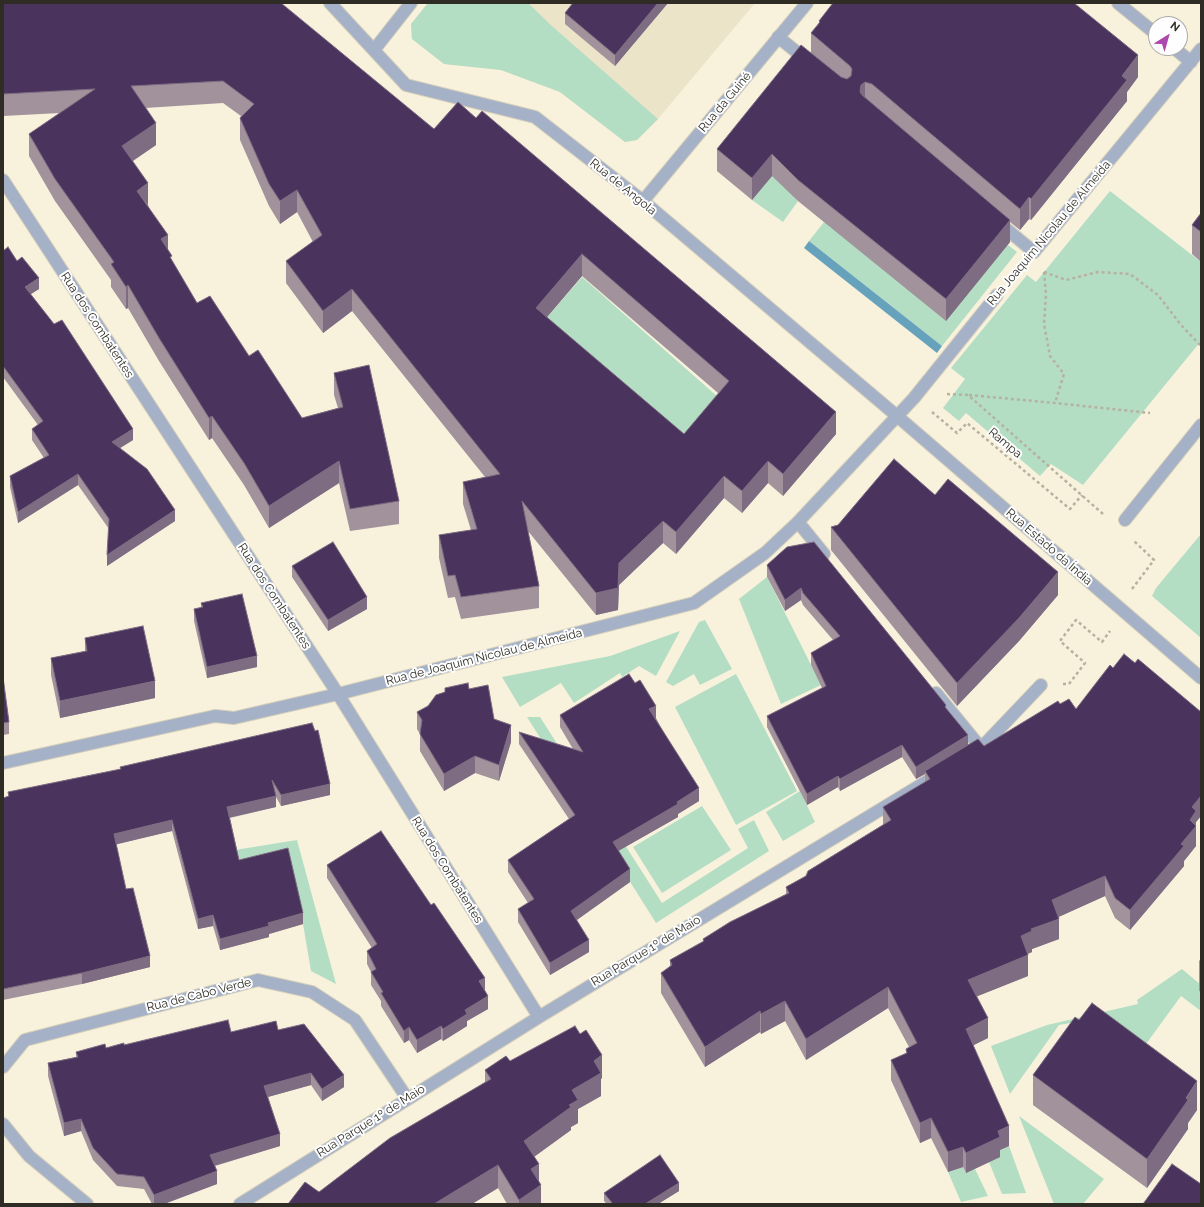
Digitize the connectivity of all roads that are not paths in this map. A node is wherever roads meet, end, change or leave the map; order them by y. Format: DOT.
graph roads {
  1 [pos="330,3"];
  2 [pos="411,3"];
  3 [pos="807,3"];
  4 [pos="1118,3"];
  5 [pos="1148,27"];
  6 [pos="778,37"];
  7 [pos="1201,49"];
  8 [pos="374,50"];
  9 [pos="1184,56"];
  10 [pos="1191,62"];
  11 [pos="815,68"];
  12 [pos="3,180"];
  13 [pos="643,202"];
  14 [pos="986,212"];
  15 [pos="997,295"];
  16 [pos="897,416"];
  17 [pos="1201,425"];
  18 [pos="1125,520"];
  19 [pos="798,522"];
  20 [pos="833,565"];
  21 [pos="1201,678"];
  22 [pos="926,681"];
  23 [pos="1041,685"];
  24 [pos="338,694"];
  25 [pos="980,748"];
  26 [pos="960,760"];
  27 [pos="3,763"];
  28 [pos="946,769"];
  29 [pos="539,1017"];
  30 [pos="3,1067"];
  31 [pos="407,1098"];
  32 [pos="3,1124"];
  33 [pos="87,1204"];
  34 [pos="240,1204"];
  1 -- 8 [label="street, Rua de Angola"];
  2 -- 8 [label="street"];
  3 -- 6 [label="street, Rua da Guiné"];
  4 -- 5 [label="street"];
  6 -- 11 [label="street"];
  6 -- 13 [label="street, Rua da Guiné"];
  7 -- 10 [label="street, Rua Joaquim Nicolau de Almeida"];
  8 -- 13 [label="street, Rua de Angola"];
  9 -- 10 [label="street"];
  10 -- 14 [label="street, Rua Joaquim Nicolau de Almeida"];
  12 -- 24 [label="street, Rua dos Combatentes"];
  13 -- 16 [label="street, Rua de Angola"];
  15 -- 16 [label="street, Rua Joaquim Nicolau de Almeida"];
  16 -- 19 [label="street, Rua de Joaquim Nicolau de Almeida"];
  16 -- 21 [label="street, Rua Estado da Índia"];
  17 -- 18 [label="street"];
  19 -- 20 [label="street"];
  19 -- 24 [label="street, Rua de Joaquim Nicolau de Almeida"];
  22 -- 25 [label="street"];
  23 -- 25 [label="street"];
  24 -- 27 [label="street, Rua de Joaquim Nicolau de Almeida"];
  24 -- 29 [label="street, Rua dos Combatentes"];
  25 -- 26 [label="street"];
  28 -- 29 [label="street, Rua Parque 1º de Maio"];
  29 -- 31 [label="street, Rua Parque 1º de Maio"];
  30 -- 31 [label="street, Rua de Cabo Verde"];
  31 -- 34 [label="street, Rua Parque 1º de Maio"];
  32 -- 33 [label="street"];
}
